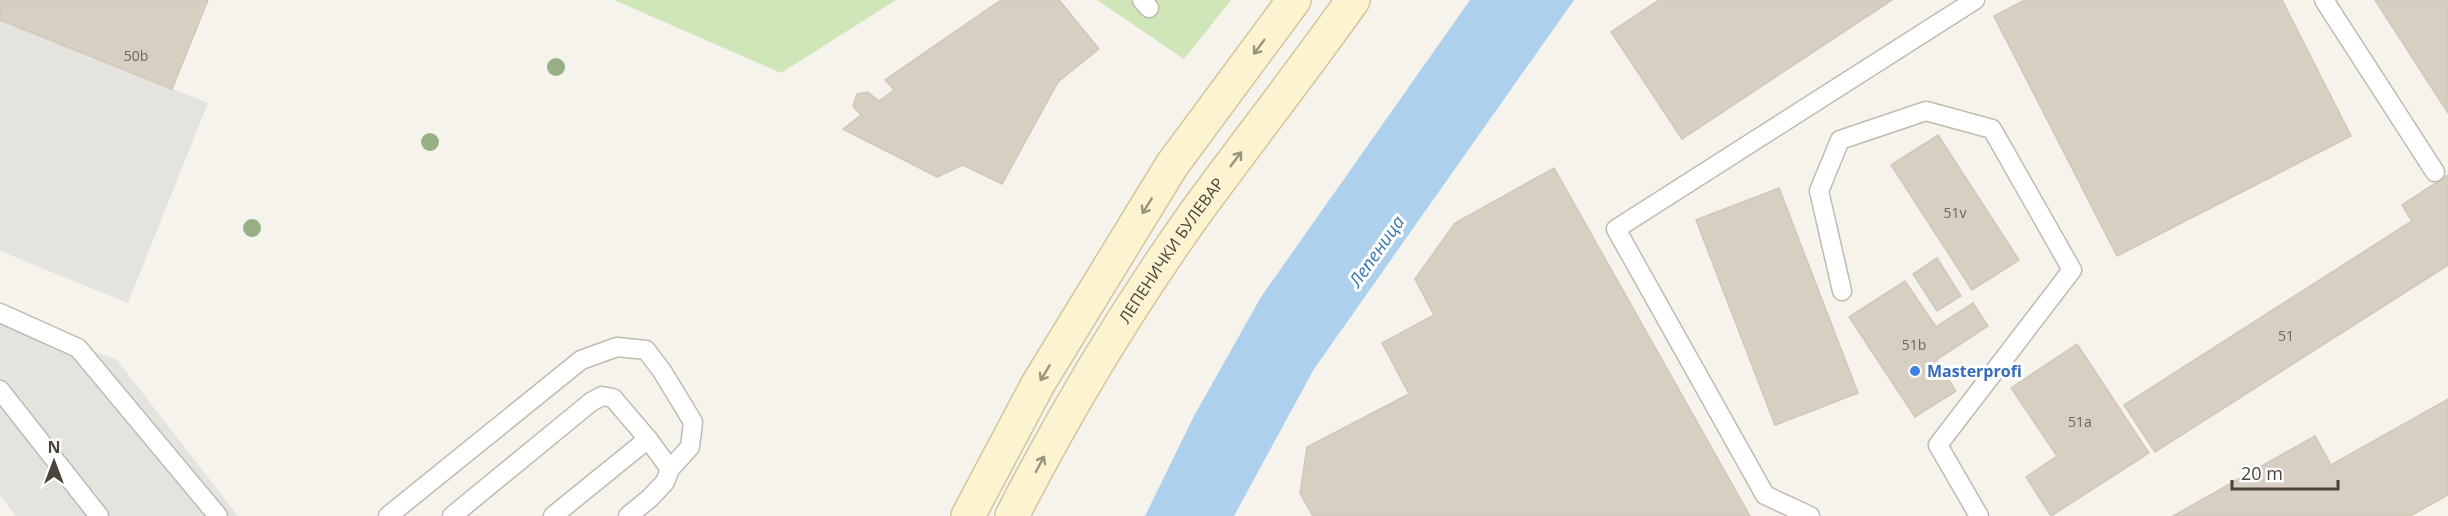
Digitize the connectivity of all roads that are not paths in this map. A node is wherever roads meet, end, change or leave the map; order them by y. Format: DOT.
graph roads {
  1 [pos="1294,0"];
  2 [pos="1353,0"];
  3 [pos="1975,0"];
  4 [pos="2324,0"];
  5 [pos="2435,172"];
  6 [pos="1842,291"];
  7 [pos="0,313"];
  8 [pos="0,390"];
  9 [pos="648,439"];
  10 [pos="670,469"];
  11 [pos="99,516"];
  12 [pos="218,516"];
  13 [pos="388,516"];
  14 [pos="452,516"];
  15 [pos="553,516"];
  16 [pos="628,516"];
  17 [pos="968,516"];
  18 [pos="1012,516"];
  19 [pos="1810,516"];
  20 [pos="1979,516"];
  1 -- 17 [label="main road, one-way"];
  18 -- 2 [label="main road, ЛЕПЕНИЧКИ БУЛЕВАР, one-way"];
  3 -- 19 [label="lane"];
  4 -- 5 [label="lane"];
  6 -- 20 [label="lane"];
  7 -- 12 [label="lane"];
  8 -- 11 [label="lane"];
  9 -- 10 [label="lane"];
  9 -- 14 [label="lane"];
  9 -- 15 [label="lane"];
  10 -- 13 [label="lane"];
  10 -- 16 [label="lane"];
}
